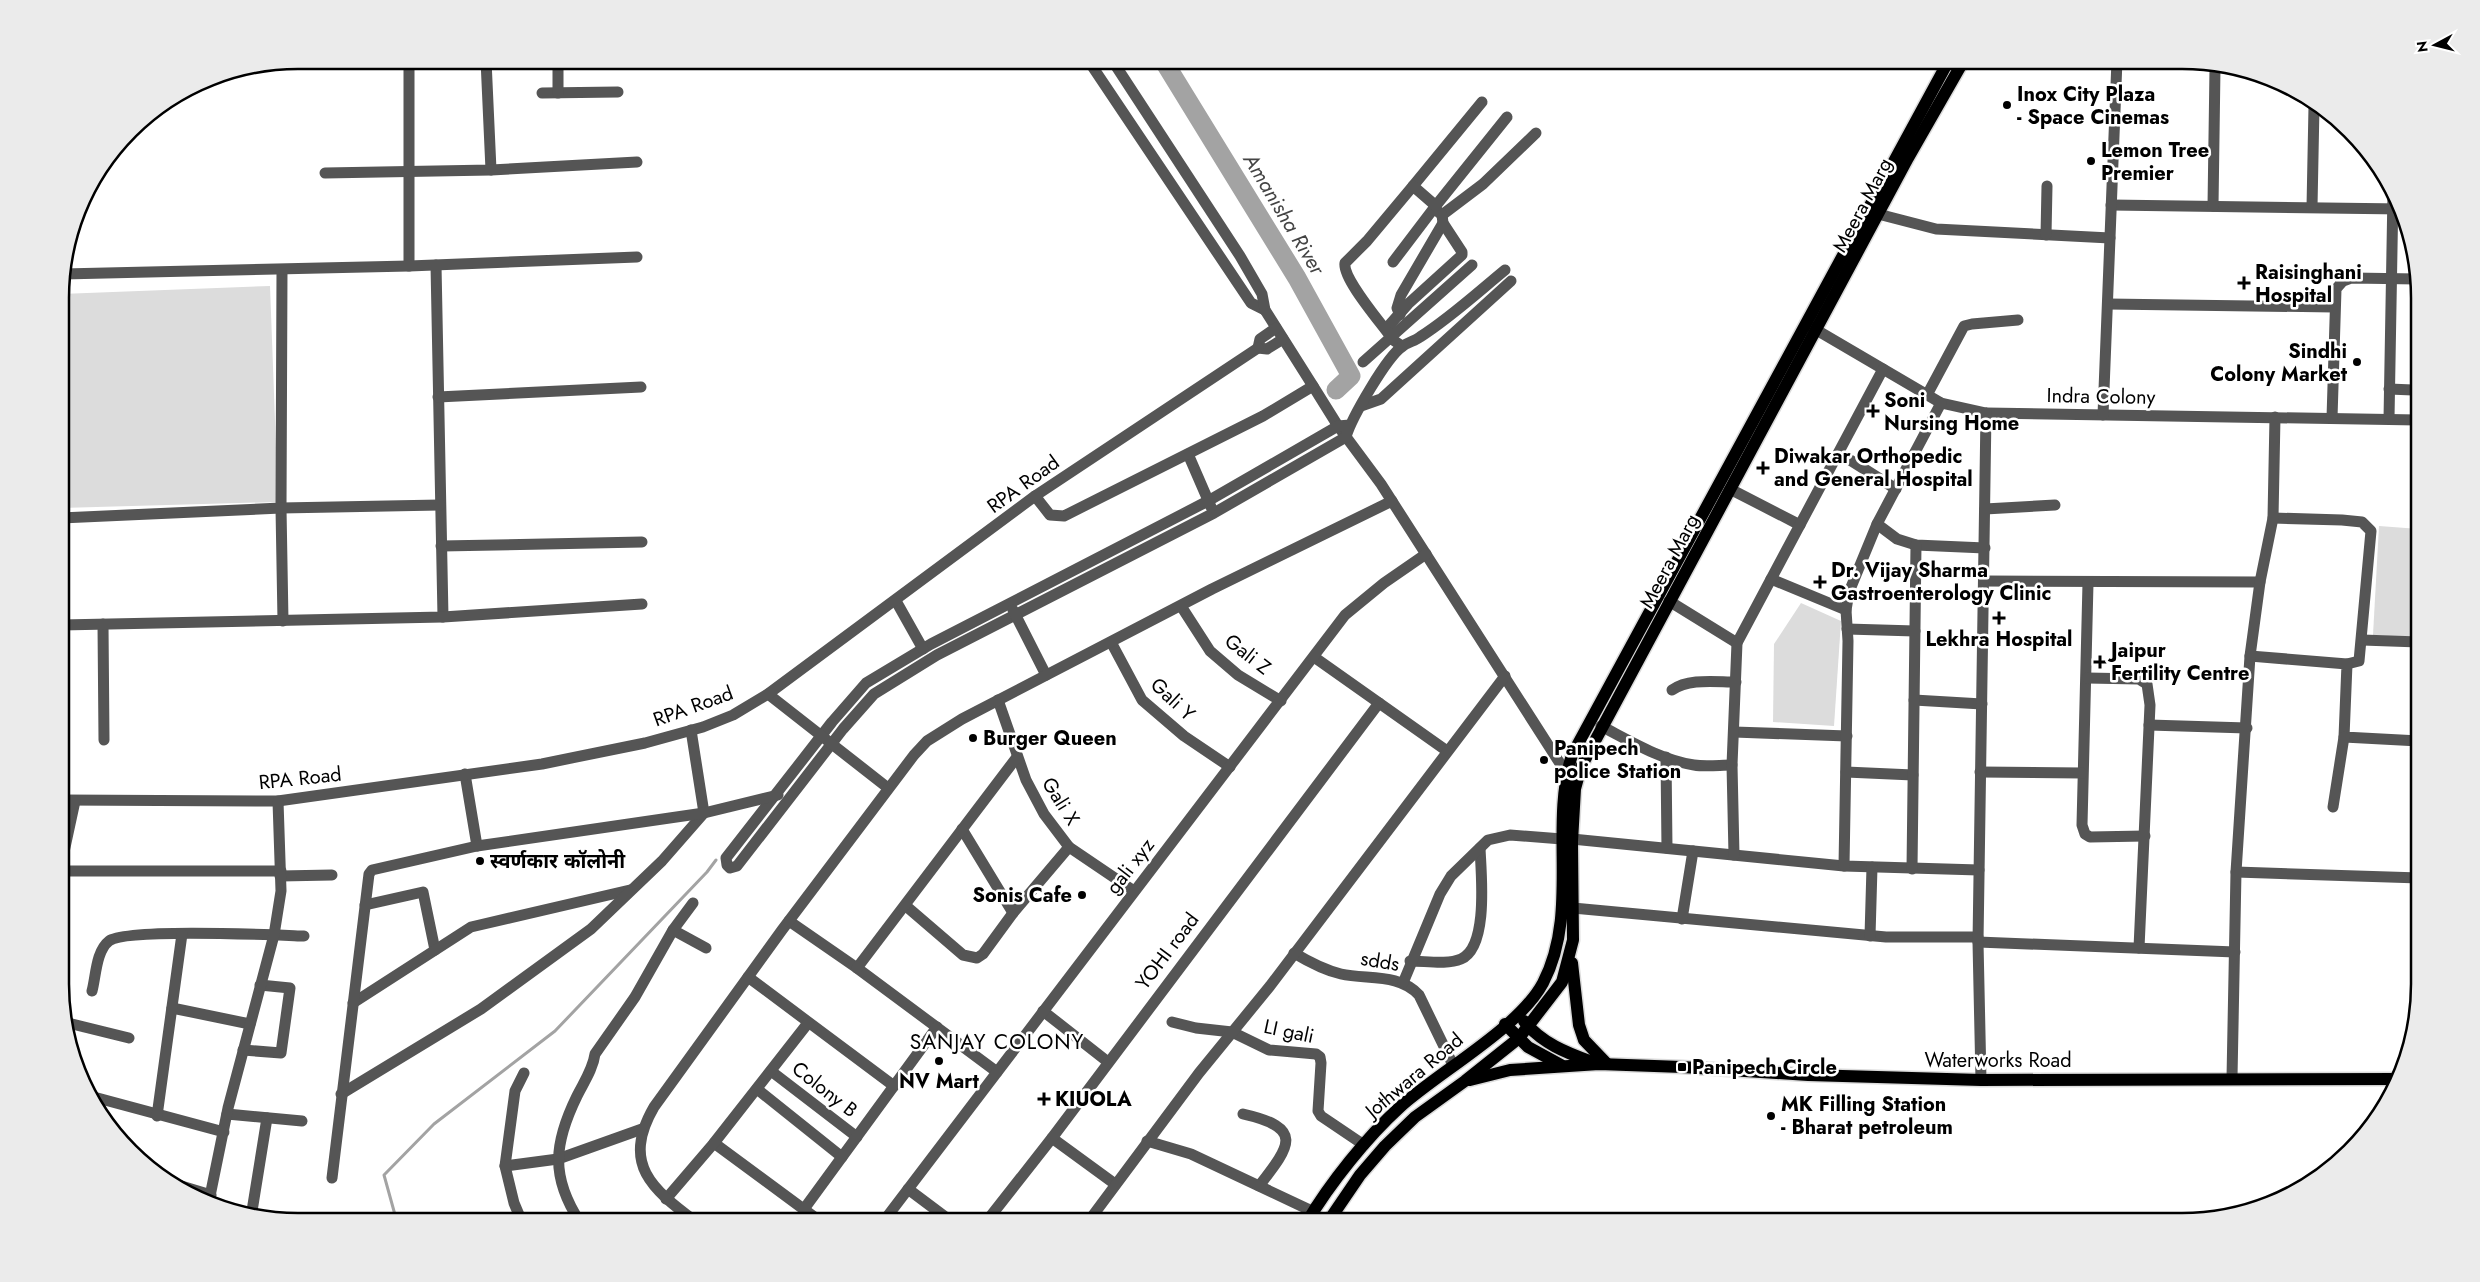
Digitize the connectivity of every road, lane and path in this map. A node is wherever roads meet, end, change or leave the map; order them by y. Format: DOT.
graph roads {
  1 [pos="409,69"];
  2 [pos="486,69"];
  3 [pos="558,69"];
  4 [pos="1094,69"];
  5 [pos="1118,69"];
  6 [pos="1944,69"];
  7 [pos="1959,69"];
  8 [pos="2117,69"];
  9 [pos="2215,71"];
  10 [pos="618,92"];
  11 [pos="542,93"];
  12 [pos="558,93"];
  13 [pos="1482,102"];
  14 [pos="2314,110"];
  15 [pos="1507,117"];
  16 [pos="1536,132"];
  17 [pos="637,162"];
  18 [pos="491,170"];
  19 [pos="408,172"];
  20 [pos="325,173"];
  21 [pos="1413,186"];
  22 [pos="2048,186"];
  23 [pos="2111,205"];
  24 [pos="2213,206"];
  25 [pos="2312,207"];
  26 [pos="2394,209"];
  27 [pos="1439,213"];
  28 [pos="1878,214"];
  29 [pos="2397,219"];
  30 [pos="2046,235"];
  31 [pos="2110,238"];
  32 [pos="637,257"];
  33 [pos="1392,262"];
  34 [pos="436,265"];
  35 [pos="1472,265"];
  36 [pos="409,266"];
  37 [pos="282,270"];
  38 [pos="1505,270"];
  39 [pos="70,274"];
  40 [pos="2391,279"];
  41 [pos="2410,279"];
  42 [pos="1511,281"];
  43 [pos="2108,304"];
  44 [pos="2334,307"];
  45 [pos="1264,310"];
  46 [pos="1400,315"];
  47 [pos="2018,320"];
  48 [pos="1811,327"];
  49 [pos="1276,328"];
  50 [pos="1389,333"];
  51 [pos="1283,339"];
  52 [pos="1402,346"];
  53 [pos="1258,348"];
  54 [pos="1363,362"];
  55 [pos="1883,369"];
  56 [pos="1313,386"];
  57 [pos="641,387"];
  58 [pos="2390,389"];
  59 [pos="2411,390"];
  60 [pos="1927,395"];
  61 [pos="438,397"];
  62 [pos="1941,403"];
  63 [pos="1362,406"];
  64 [pos="1986,413"];
  65 [pos="2104,415"];
  66 [pos="2275,417"];
  67 [pos="2332,418"];
  68 [pos="2389,419"];
  69 [pos="2411,420"];
  70 [pos="1344,425"];
  71 [pos="1346,437"];
  72 [pos="1838,453"];
  73 [pos="1188,454"];
  74 [pos="1730,489"];
  75 [pos="1896,489"];
  76 [pos="1035,496"];
  77 [pos="1208,501"];
  78 [pos="1392,501"];
  79 [pos="440,505"];
  80 [pos="2056,505"];
  81 [pos="281,508"];
  82 [pos="1985,509"];
  83 [pos="1214,513"];
  84 [pos="69,518"];
  85 [pos="2273,518"];
  86 [pos="1877,524"];
  87 [pos="1800,525"];
  88 [pos="642,542"];
  89 [pos="1916,545"];
  90 [pos="441,546"];
  91 [pos="1985,548"];
  92 [pos="1426,554"];
  93 [pos="1771,579"];
  94 [pos="1984,581"];
  95 [pos="2260,582"];
  96 [pos="2088,583"];
  97 [pos="896,601"];
  98 [pos="1669,602"];
  99 [pos="1010,603"];
  100 [pos="642,604"];
  101 [pos="1182,606"];
  102 [pos="1846,610"];
  103 [pos="1016,615"];
  104 [pos="443,617"];
  105 [pos="283,620"];
  106 [pos="103,624"];
  107 [pos="69,625"];
  108 [pos="1847,629"];
  109 [pos="1915,631"];
  110 [pos="2362,640"];
  111 [pos="1111,642"];
  112 [pos="2411,642"];
  113 [pos="1737,643"];
  114 [pos="923,648"];
  115 [pos="2250,656"];
  116 [pos="1314,658"];
  117 [pos="2347,664"];
  118 [pos="880,674"];
  119 [pos="1046,675"];
  120 [pos="1505,676"];
  121 [pos="2087,678"];
  122 [pos="1736,682"];
  123 [pos="887,685"];
  124 [pos="1672,690"];
  125 [pos="768,694"];
  126 [pos="998,700"];
  127 [pos="1914,700"];
  128 [pos="1281,701"];
  129 [pos="1379,703"];
  130 [pos="1982,704"];
  131 [pos="2149,725"];
  132 [pos="1601,726"];
  133 [pos="2247,728"];
  134 [pos="691,730"];
  135 [pos="1734,732"];
  136 [pos="1847,736"];
  137 [pos="2344,737"];
  138 [pos="822,738"];
  139 [pos="104,740"];
  140 [pos="2411,741"];
  141 [pos="832,745"];
  142 [pos="1447,751"];
  143 [pos="1666,757"];
  144 [pos="1017,758"];
  145 [pos="1732,765"];
  146 [pos="1230,767"];
  147 [pos="1566,772"];
  148 [pos="1846,772"];
  149 [pos="1980,772"];
  150 [pos="2082,773"];
  151 [pos="465,774"];
  152 [pos="1913,775"];
  153 [pos="888,788"];
  154 [pos="1575,789"];
  155 [pos="795,793"];
  156 [pos="777,795"];
  157 [pos="69,801"];
  158 [pos="75,801"];
  159 [pos="278,801"];
  160 [pos="2333,807"];
  161 [pos="704,813"];
  162 [pos="69,829"];
  163 [pos="962,829"];
  164 [pos="2145,836"];
  165 [pos="1567,839"];
  166 [pos="477,846"];
  167 [pos="1069,847"];
  168 [pos="1480,848"];
  169 [pos="1667,848"];
  170 [pos="1694,851"];
  171 [pos="1734,855"];
  172 [pos="1844,866"];
  173 [pos="1872,867"];
  174 [pos="1912,869"];
  175 [pos="1979,870"];
  176 [pos="69,871"];
  177 [pos="2236,872"];
  178 [pos="280,873"];
  179 [pos="332,875"];
  180 [pos="2411,878"];
  181 [pos="630,890"];
  182 [pos="1134,892"];
  183 [pos="693,903"];
  184 [pos="365,905"];
  185 [pos="906,906"];
  186 [pos="1573,908"];
  187 [pos="1013,913"];
  188 [pos="1682,919"];
  189 [pos="789,921"];
  190 [pos="673,930"];
  191 [pos="182,934"];
  192 [pos="274,935"];
  193 [pos="304,936"];
  194 [pos="1870,936"];
  195 [pos="1978,939"];
  196 [pos="706,948"];
  197 [pos="1572,948"];
  198 [pos="2139,948"];
  199 [pos="434,950"];
  200 [pos="2235,952"];
  201 [pos="1294,953"];
  202 [pos="1410,961"];
  203 [pos="857,968"];
  204 [pos="748,977"];
  205 [pos="1403,982"];
  206 [pos="260,985"];
  207 [pos="92,991"];
  208 [pos="353,1003"];
  209 [pos="172,1008"];
  210 [pos="1044,1011"];
  211 [pos="1518,1014"];
  212 [pos="1172,1022"];
  213 [pos="808,1023"];
  214 [pos="72,1024"];
  215 [pos="250,1024"];
  216 [pos="1505,1024"];
  217 [pos="1529,1027"];
  218 [pos="937,1028"];
  219 [pos="1232,1032"];
  220 [pos="129,1038"];
  221 [pos="1519,1038"];
  222 [pos="243,1050"];
  223 [pos="1108,1062"];
  224 [pos="1603,1064"];
  225 [pos="1453,1065"];
  226 [pos="1563,1066"];
  227 [pos="771,1071"];
  228 [pos="997,1072"];
  229 [pos="524,1073"];
  230 [pos="2232,1078"];
  231 [pos="2391,1079"];
  232 [pos="1981,1080"];
  233 [pos="1465,1081"];
  234 [pos="894,1086"];
  235 [pos="757,1088"];
  236 [pos="341,1094"];
  237 [pos="99,1099"];
  238 [pos="227,1114"];
  239 [pos="1243,1114"];
  240 [pos="157,1116"];
  241 [pos="267,1118"];
  242 [pos="302,1121"];
  243 [pos="642,1129"];
  244 [pos="224,1132"];
  245 [pos="857,1137"];
  246 [pos="1052,1138"];
  247 [pos="1147,1141"];
  248 [pos="714,1143"];
  249 [pos="1364,1145"];
  250 [pos="842,1157"];
  251 [pos="558,1159"];
  252 [pos="505,1166"];
  253 [pos="332,1178"];
  254 [pos="1115,1184"];
  255 [pos="1259,1186"];
  256 [pos="908,1189"];
  257 [pos="210,1196"];
  258 [pos="666,1199"];
  259 [pos="252,1209"];
  260 [pos="804,1209"];
  261 [pos="518,1213"];
  262 [pos="574,1213"];
  263 [pos="684,1213"];
  264 [pos="809,1213"];
  265 [pos="890,1213"];
  266 [pos="940,1213"];
  267 [pos="993,1213"];
  268 [pos="1094,1213"];
  269 [pos="1303,1213"];
  270 [pos="1313,1213"];
  271 [pos="1334,1213"];
  1 -- 19 [label="street"];
  2 -- 18 [label="street"];
  3 -- 12 [label="street"];
  4 -- 45 [label="street"];
  5 -- 45 [label="street"];
  6 -- 48 [label="main road, Meera Marg"];
  7 -- 28 [label="main road, Meera Marg"];
  8 -- 23 [label="street"];
  9 -- 24 [label="street"];
  10 -- 12 [label="street"];
  11 -- 12 [label="street"];
  13 -- 21 [label="street"];
  14 -- 25 [label="street"];
  15 -- 27 [label="street"];
  16 -- 27 [label="street"];
  17 -- 18 [label="street"];
  18 -- 19 [label="street"];
  19 -- 20 [label="street"];
  19 -- 36 [label="street"];
  21 -- 27 [label="street"];
  21 -- 50 [label="street"];
  22 -- 30 [label="street"];
  23 -- 24 [label="street"];
  23 -- 31 [label="street"];
  24 -- 25 [label="street"];
  25 -- 26 [label="street"];
  27 -- 33 [label="street"];
  27 -- 46 [label="street"];
  27 -- 46 [label="street"];
  28 -- 30 [label="street"];
  28 -- 48 [label="main road, Meera Marg"];
  29 -- 40 [label="street"];
  30 -- 31 [label="street"];
  31 -- 43 [label="street"];
  32 -- 34 [label="street"];
  34 -- 36 [label="street"];
  34 -- 61 [label="street"];
  35 -- 50 [label="street"];
  36 -- 37 [label="street"];
  37 -- 39 [label="street"];
  37 -- 81 [label="street"];
  38 -- 52 [label="street"];
  40 -- 41 [label="street"];
  40 -- 44 [label="street"];
  40 -- 58 [label="street"];
  42 -- 63 [label="street"];
  43 -- 44 [label="street"];
  43 -- 65 [label="street"];
  44 -- 67 [label="street"];
  45 -- 49 [label="street"];
  46 -- 50 [label="street"];
  47 -- 60 [label="street"];
  48 -- 55 [label="street, Indra Colony"];
  48 -- 74 [label="main road, Meera Marg"];
  48 -- 147 [label="main road, Meera Marg"];
  49 -- 51 [label="street"];
  49 -- 53 [label="street, RPA Road"];
  50 -- 52 [label="street"];
  50 -- 54 [label="street"];
  51 -- 53 [label="street, RPA Road"];
  51 -- 56 [label="street"];
  52 -- 63 [label="street"];
  53 -- 76 [label="street, RPA Road"];
  55 -- 60 [label="street, Indra Colony"];
  55 -- 72 [label="street"];
  56 -- 70 [label="street"];
  56 -- 73 [label="street"];
  57 -- 61 [label="street"];
  58 -- 59 [label="street"];
  58 -- 68 [label="street"];
  60 -- 62 [label="street, Indra Colony"];
  61 -- 79 [label="street"];
  62 -- 64 [label="street, Indra Colony"];
  62 -- 75 [label="street"];
  63 -- 70 [label="street"];
  64 -- 65 [label="street, Indra Colony"];
  64 -- 82 [label="street"];
  65 -- 66 [label="street, Indra Colony"];
  66 -- 67 [label="street, Indra Colony"];
  66 -- 85 [label="street"];
  67 -- 68 [label="street, Indra Colony"];
  68 -- 69 [label="street, Indra Colony"];
  70 -- 71 [label="street"];
  70 -- 77 [label="street"];
  71 -- 78 [label="street"];
  71 -- 83 [label="street"];
  72 -- 75 [label="street"];
  72 -- 87 [label="street"];
  73 -- 76 [label="street"];
  73 -- 77 [label="street"];
  74 -- 87 [label="street"];
  74 -- 98 [label="main road, Meera Marg"];
  75 -- 86 [label="street"];
  76 -- 97 [label="street, RPA Road"];
  77 -- 83 [label="street"];
  77 -- 99 [label="street"];
  78 -- 92 [label="street"];
  78 -- 101 [label="street"];
  79 -- 81 [label="street"];
  79 -- 90 [label="street"];
  80 -- 82 [label="street"];
  81 -- 84 [label="street"];
  81 -- 105 [label="street"];
  82 -- 91 [label="street"];
  83 -- 103 [label="street"];
  85 -- 95 [label="street"];
  85 -- 110 [label="street"];
  86 -- 89 [label="street"];
  86 -- 102 [label="street"];
  87 -- 93 [label="street"];
  88 -- 90 [label="street"];
  89 -- 91 [label="street"];
  89 -- 109 [label="street"];
  90 -- 104 [label="street"];
  91 -- 94 [label="street"];
  92 -- 116 [label="street, gali xyz"];
  92 -- 120 [label="street"];
  93 -- 102 [label="street"];
  93 -- 113 [label="street"];
  94 -- 96 [label="street"];
  94 -- 130 [label="street"];
  95 -- 96 [label="street"];
  95 -- 115 [label="street"];
  96 -- 121 [label="street"];
  97 -- 114 [label="street"];
  97 -- 125 [label="street, RPA Road"];
  98 -- 113 [label="street"];
  98 -- 132 [label="main road, Meera Marg"];
  99 -- 103 [label="street"];
  99 -- 114 [label="street"];
  100 -- 104 [label="street"];
  101 -- 111 [label="street"];
  101 -- 128 [label="street, Gali Z"];
  102 -- 108 [label="street"];
  103 -- 119 [label="street"];
  103 -- 123 [label="street"];
  104 -- 105 [label="street"];
  105 -- 106 [label="street"];
  106 -- 107 [label="street"];
  106 -- 139 [label="street"];
  108 -- 109 [label="street"];
  108 -- 136 [label="street"];
  109 -- 127 [label="street"];
  110 -- 112 [label="street"];
  110 -- 117 [label="street"];
  111 -- 119 [label="street"];
  111 -- 146 [label="street, Gali Y"];
  113 -- 122 [label="street"];
  114 -- 118 [label="street"];
  115 -- 117 [label="street"];
  115 -- 133 [label="street"];
  116 -- 128 [label="street, gali xyz"];
  116 -- 129 [label="street"];
  117 -- 137 [label="street"];
  118 -- 123 [label="street"];
  118 -- 138 [label="street"];
  119 -- 126 [label="street"];
  120 -- 142 [label="street"];
  120 -- 147 [label="street"];
  121 -- 131 [label="street"];
  121 -- 150 [label="street"];
  122 -- 124 [label="street"];
  122 -- 135 [label="street"];
  123 -- 141 [label="street"];
  125 -- 134 [label="street, RPA Road"];
  125 -- 138 [label="street"];
  126 -- 144 [label="street, Gali X"];
  126 -- 153 [label="street"];
  127 -- 130 [label="street"];
  127 -- 152 [label="street"];
  128 -- 146 [label="street, gali xyz"];
  129 -- 142 [label="street"];
  129 -- 223 [label="street, YOHI road"];
  130 -- 149 [label="street"];
  131 -- 133 [label="street"];
  131 -- 164 [label="street"];
  132 -- 143 [label="street"];
  132 -- 154 [label="main road, Meera Marg"];
  133 -- 177 [label="street"];
  134 -- 151 [label="street, RPA Road"];
  134 -- 161 [label="street"];
  135 -- 136 [label="street"];
  135 -- 145 [label="street"];
  136 -- 148 [label="street"];
  137 -- 140 [label="street"];
  137 -- 160 [label="street"];
  138 -- 141 [label="street"];
  138 -- 156 [label="street"];
  141 -- 153 [label="street"];
  141 -- 155 [label="street"];
  142 -- 201 [label="street"];
  143 -- 145 [label="street"];
  143 -- 169 [label="street"];
  144 -- 163 [label="street"];
  144 -- 167 [label="street, Gali X"];
  145 -- 171 [label="street"];
  146 -- 182 [label="street, gali xyz"];
  147 -- 154 [label="street"];
  147 -- 165 [label="main road, Meera Marg"];
  148 -- 152 [label="street"];
  148 -- 172 [label="street"];
  149 -- 150 [label="street"];
  149 -- 175 [label="street"];
  150 -- 164 [label="street"];
  151 -- 159 [label="street, RPA Road"];
  151 -- 166 [label="street"];
  152 -- 174 [label="street"];
  153 -- 189 [label="street"];
  154 -- 165 [label="main road, Meera Marg"];
  155 -- 156 [label="street"];
  155 -- 156 [label="street"];
  156 -- 161 [label="street"];
  157 -- 158 [label="street, RPA Road"];
  158 -- 159 [label="street, RPA Road"];
  158 -- 162 [label="street"];
  159 -- 178 [label="street"];
  161 -- 166 [label="street"];
  161 -- 181 [label="street"];
  163 -- 185 [label="street"];
  163 -- 187 [label="street"];
  164 -- 198 [label="street"];
  165 -- 168 [label="street"];
  165 -- 169 [label="street"];
  165 -- 186 [label="main road, Meera Marg"];
  165 -- 211 [label="main road, Meera Marg"];
  166 -- 184 [label="street"];
  167 -- 182 [label="street, Gali X"];
  167 -- 187 [label="street"];
  168 -- 202 [label="street"];
  168 -- 202 [label="street"];
  169 -- 170 [label="street"];
  170 -- 171 [label="street"];
  170 -- 188 [label="street"];
  171 -- 172 [label="street"];
  172 -- 173 [label="street"];
  173 -- 174 [label="street"];
  173 -- 194 [label="street"];
  174 -- 175 [label="street"];
  175 -- 195 [label="street"];
  176 -- 178 [label="street"];
  177 -- 180 [label="street"];
  177 -- 200 [label="street"];
  178 -- 179 [label="street"];
  178 -- 192 [label="street"];
  181 -- 199 [label="street"];
  181 -- 236 [label="street"];
  182 -- 210 [label="street, gali xyz"];
  183 -- 190 [label="street"];
  184 -- 199 [label="street"];
  184 -- 208 [label="street"];
  185 -- 187 [label="street"];
  185 -- 203 [label="street"];
  186 -- 188 [label="street"];
  186 -- 197 [label="main road, Meera Marg"];
  188 -- 194 [label="street"];
  189 -- 203 [label="street"];
  189 -- 204 [label="street"];
  190 -- 196 [label="street"];
  190 -- 251 [label="street"];
  191 -- 192 [label="street"];
  191 -- 207 [label="street"];
  191 -- 209 [label="street"];
  192 -- 193 [label="street"];
  192 -- 206 [label="street"];
  194 -- 195 [label="street"];
  195 -- 198 [label="street"];
  195 -- 232 [label="street"];
  197 -- 217 [label="main road, Meera Marg"];
  197 -- 224 [label="main road"];
  198 -- 200 [label="street"];
  199 -- 208 [label="street"];
  200 -- 230 [label="street"];
  201 -- 205 [label="street, sdds"];
  201 -- 219 [label="street"];
  202 -- 205 [label="street"];
  203 -- 218 [label="street"];
  204 -- 213 [label="street"];
  204 -- 243 [label="street"];
  205 -- 225 [label="street, sdds"];
  206 -- 215 [label="street"];
  206 -- 222 [label="street"];
  208 -- 236 [label="street"];
  209 -- 215 [label="street"];
  209 -- 240 [label="street"];
  210 -- 223 [label="street"];
  210 -- 228 [label="street, gali xyz"];
  211 -- 216 [label="main road, Jothwara Road"];
  211 -- 217 [label="main road"];
  212 -- 219 [label="street"];
  213 -- 227 [label="street"];
  213 -- 234 [label="street"];
  214 -- 220 [label="street"];
  215 -- 222 [label="street"];
  216 -- 221 [label="main road"];
  216 -- 225 [label="main road, Jothwara Road"];
  217 -- 221 [label="main road, Meera Marg"];
  217 -- 224 [label="main road"];
  218 -- 228 [label="street"];
  218 -- 234 [label="street"];
  219 -- 247 [label="street"];
  219 -- 249 [label="street, LI gali"];
  221 -- 226 [label="main road"];
  221 -- 233 [label="main road, Meera Marg"];
  222 -- 238 [label="street"];
  223 -- 246 [label="street, YOHI road"];
  224 -- 226 [label="main road, Waterworks Road"];
  224 -- 232 [label="main road, Waterworks Road"];
  225 -- 249 [label="main road, Jothwara Road"];
  226 -- 233 [label="main road, Waterworks Road"];
  227 -- 235 [label="street"];
  227 -- 245 [label="street, Colony B"];
  228 -- 256 [label="street, gali xyz"];
  229 -- 252 [label="street"];
  230 -- 231 [label="main road, Waterworks Road"];
  230 -- 232 [label="main road, Waterworks Road"];
  233 -- 271 [label="main road, Jothwara Road"];
  234 -- 245 [label="street"];
  235 -- 248 [label="street"];
  235 -- 250 [label="street"];
  236 -- 253 [label="street"];
  237 -- 240 [label="street"];
  238 -- 241 [label="street"];
  238 -- 244 [label="street"];
  239 -- 255 [label="street"];
  240 -- 244 [label="street"];
  241 -- 242 [label="street"];
  241 -- 259 [label="street"];
  243 -- 251 [label="street"];
  243 -- 258 [label="street"];
  244 -- 257 [label="street"];
  245 -- 250 [label="street"];
  246 -- 254 [label="street"];
  246 -- 267 [label="street, YOHI road"];
  247 -- 254 [label="street"];
  247 -- 255 [label="street"];
  248 -- 258 [label="street"];
  248 -- 260 [label="street"];
  249 -- 270 [label="main road, Jothwara Road"];
  250 -- 260 [label="street"];
  251 -- 252 [label="street"];
  251 -- 262 [label="street"];
  252 -- 261 [label="street"];
  254 -- 268 [label="street"];
  255 -- 269 [label="street"];
  256 -- 265 [label="street, gali xyz"];
  256 -- 266 [label="street"];
  258 -- 263 [label="street"];
  260 -- 264 [label="street"];
}
